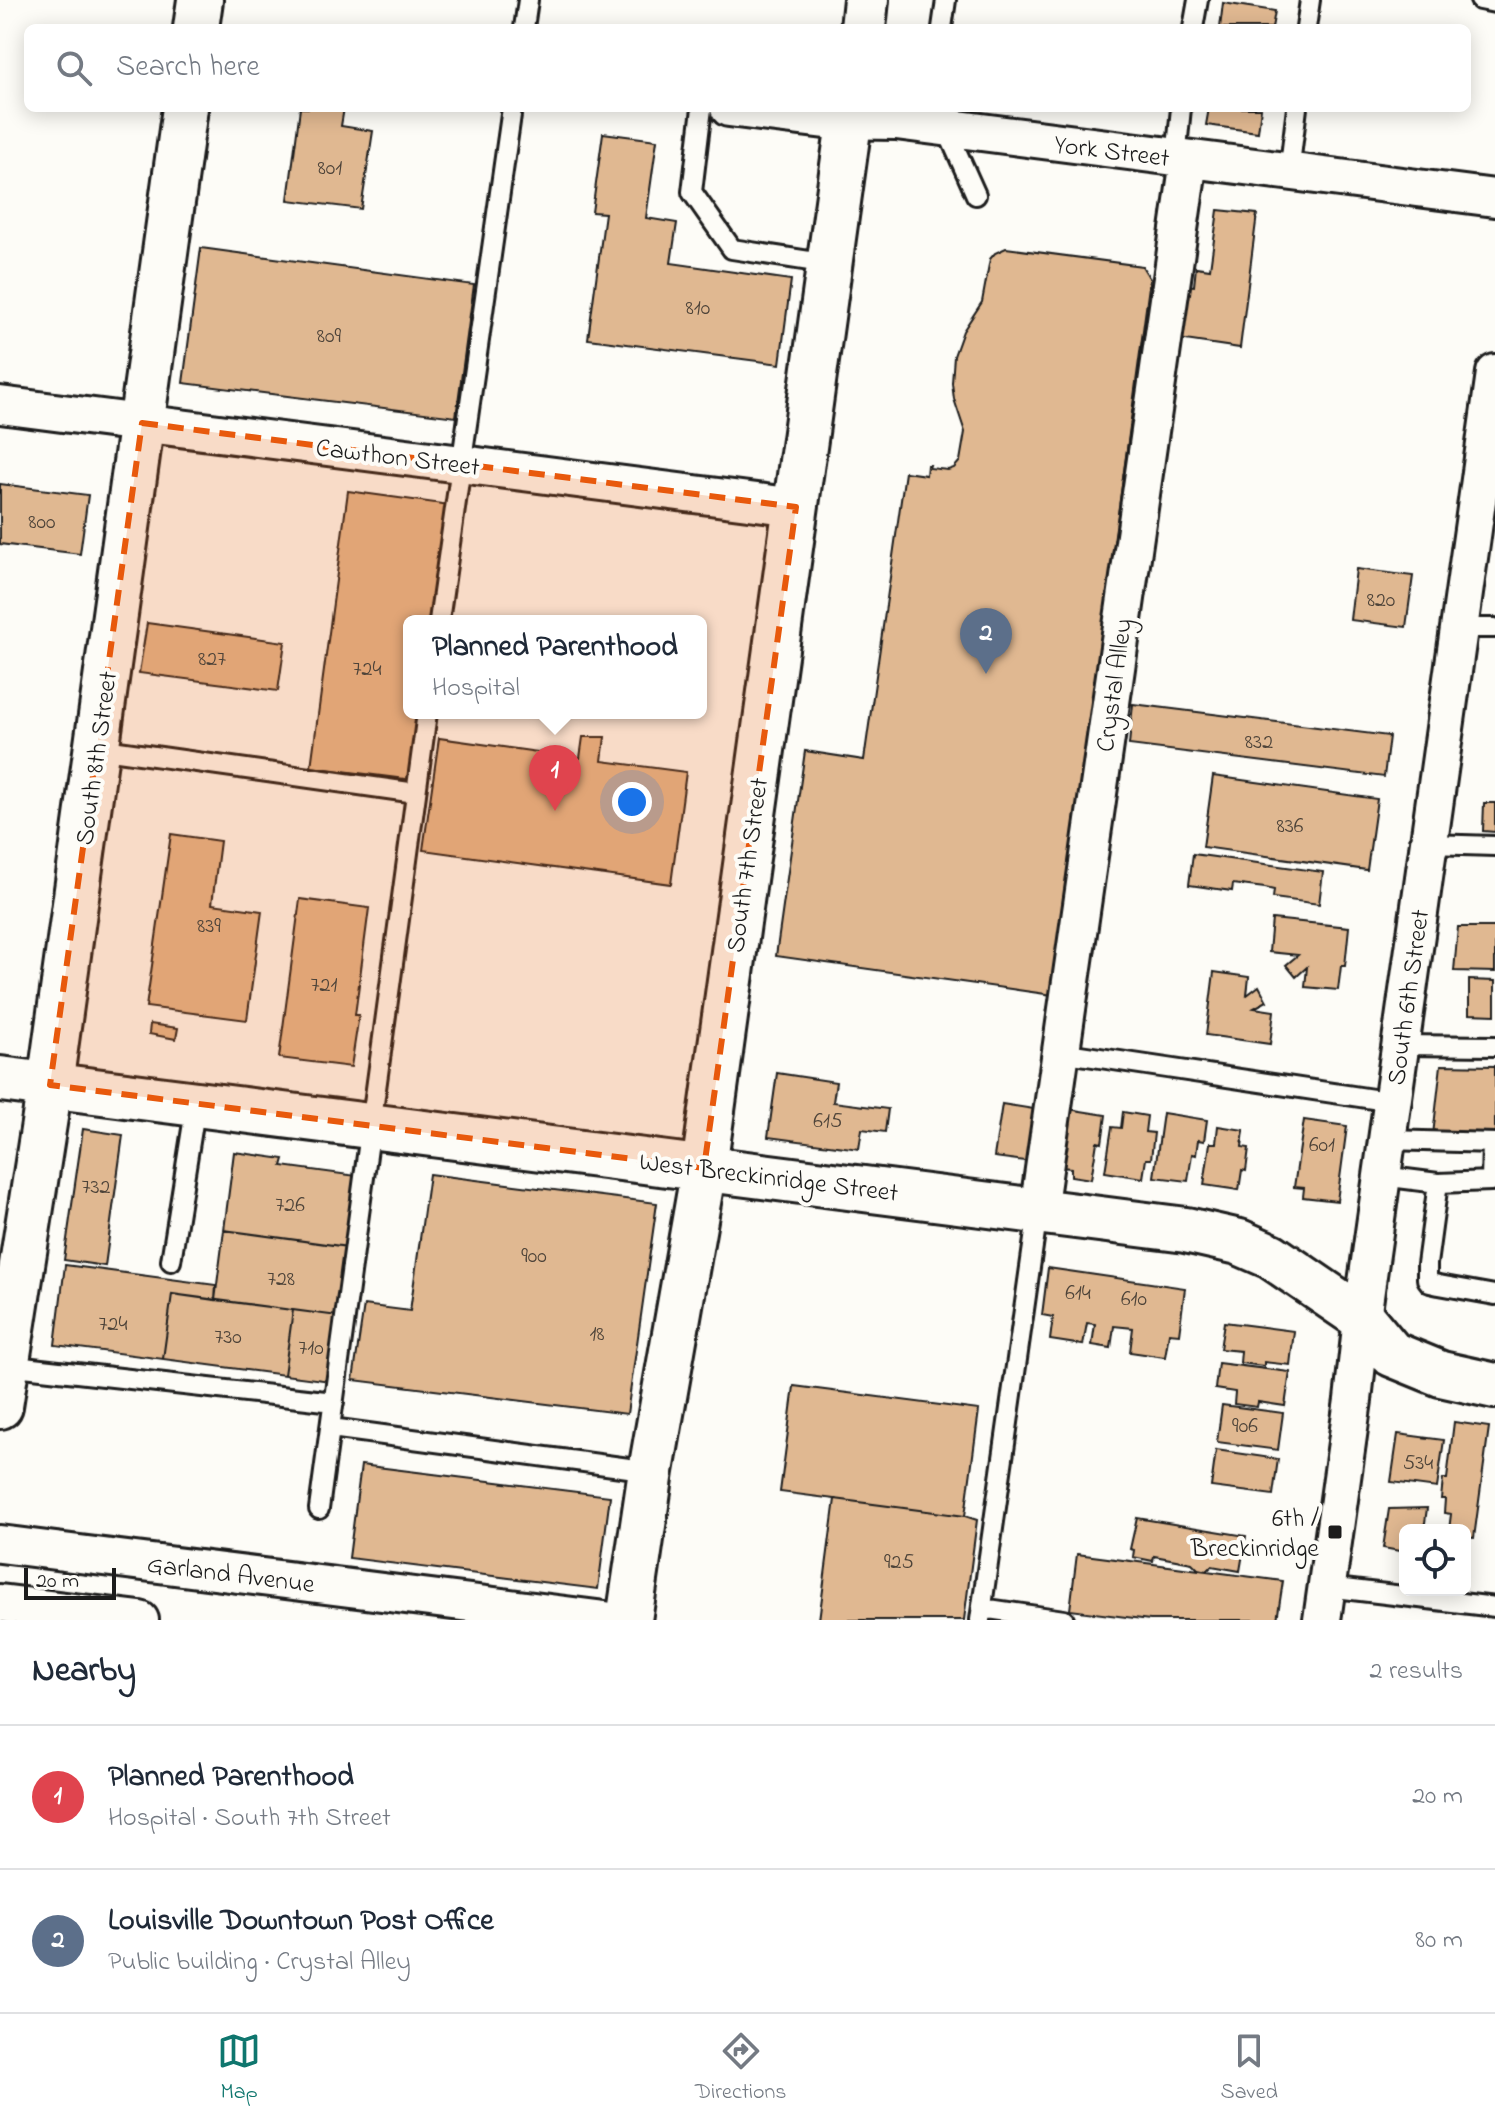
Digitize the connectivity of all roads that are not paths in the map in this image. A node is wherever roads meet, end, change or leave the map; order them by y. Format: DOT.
graph roads {
  1 [pos="200,0"];
  2 [pos="528,0"];
  3 [pos="866,0"];
  4 [pos="946,0"];
  5 [pos="1198,0"];
  6 [pos="1310,0"];
  7 [pos="1480,0"];
  8 [pos="1495,3"];
  9 [pos="197,24"];
  10 [pos="525,24"];
  11 [pos="863,24"];
  12 [pos="943,24"];
  13 [pos="1194,24"];
  14 [pos="1307,24"];
  15 [pos="184,112"];
  16 [pos="511,112"];
  17 [pos="702,112"];
  18 [pos="761,112"];
  19 [pos="1181,112"];
  20 [pos="1297,112"];
  21 [pos="851,114"];
  22 [pos="934,121"];
  23 [pos="1182,159"];
  24 [pos="1289,173"];
  25 [pos="976,195"];
  26 [pos="1495,198"];
  27 [pos="829,264"];
  28 [pos="1495,373"];
  29 [pos="0,405"];
  30 [pos="142,423"];
  31 [pos="460,464"];
  32 [pos="796,507"];
  33 [pos="440,615"];
  34 [pos="1459,628"];
  35 [pos="1495,628"];
  36 [pos="426,719"];
  37 [pos="97,748"];
  38 [pos="416,793"];
  39 [pos="1429,844"];
  40 [pos="1495,846"];
  41 [pos="1401,1045"];
  42 [pos="1495,1046"];
  43 [pos="1060,1052"];
  44 [pos="0,1079"];
  45 [pos="50,1085"];
  46 [pos="1393,1102"];
  47 [pos="196,1104"];
  48 [pos="371,1127"];
  49 [pos="1387,1140"];
  50 [pos="1494,1143"];
  51 [pos="704,1168"];
  52 [pos="1382,1176"];
  53 [pos="1493,1181"];
  54 [pos="1438,1183"];
  55 [pos="1038,1211"];
  56 [pos="171,1261"];
  57 [pos="1495,1295"];
  58 [pos="1362,1318"];
  59 [pos="3,1386"];
  60 [pos="1495,1386"];
  61 [pos="334,1402"];
  62 [pos="331,1428"];
  63 [pos="651,1471"];
  64 [pos="319,1509"];
  65 [pos="0,1544"];
  66 [pos="0,1603"];
  67 [pos="1324,1604"];
  68 [pos="1495,1607"];
  69 [pos="981,1614"];
  70 [pos="140,1620"];
  71 [pos="605,1620"];
  72 [pos="629,1620"];
  73 [pos="1064,1620"];
  1 -- 9 [label="street"];
  2 -- 10 [label="lane"];
  3 -- 11 [label="street"];
  4 -- 12 [label="lane"];
  5 -- 13 [label="lane"];
  6 -- 14 [label="lane"];
  7 -- 8 [label="lane"];
  15 -- 30 [label="street, South 8th Street"];
  16 -- 31 [label="lane"];
  17 -- 27 [label="lane"];
  18 -- 21 [label="street, York Street"];
  19 -- 23 [label="lane"];
  20 -- 24 [label="lane"];
  21 -- 22 [label="street, York Street"];
  21 -- 27 [label="street, South 7th Street"];
  22 -- 23 [label="street, York Street"];
  22 -- 25 [label="lane"];
  23 -- 24 [label="street, York Street"];
  23 -- 43 [label="street, Crystal Alley"];
  24 -- 26 [label="street, York Street"];
  27 -- 32 [label="street, South 7th Street"];
  28 -- 34 [label="street, South 6th Street"];
  29 -- 30 [label="street, Cawthon Street"];
  30 -- 31 [label="street, Cawthon Street"];
  30 -- 37 [label="street, South 8th Street"];
  31 -- 32 [label="street, Cawthon Street"];
  31 -- 33 [label="lane"];
  32 -- 51 [label="street, South 7th Street"];
  34 -- 35 [label="lane"];
  34 -- 39 [label="street, South 6th Street"];
  36 -- 38 [label="lane"];
  37 -- 38 [label="lane"];
  37 -- 45 [label="street, South 8th Street"];
  38 -- 48 [label="lane"];
  39 -- 40 [label="lane"];
  39 -- 41 [label="street, South 6th Street"];
  41 -- 42 [label="lane"];
  41 -- 46 [label="street, South 6th Street"];
  43 -- 46 [label="lane"];
  43 -- 55 [label="street, Crystal Alley"];
  44 -- 45 [label="street, West Breckinridge Street"];
  45 -- 47 [label="street, West Breckinridge Street"];
  45 -- 59 [label="street, South 8th Street"];
  46 -- 49 [label="street, South 6th Street"];
  47 -- 48 [label="street, West Breckinridge Street"];
  47 -- 56 [label="lane"];
  48 -- 51 [label="street, West Breckinridge Street"];
  48 -- 61 [label="lane"];
  49 -- 50 [label="lane"];
  49 -- 52 [label="street, South 6th Street"];
  50 -- 53 [label="lane"];
  51 -- 55 [label="street, West Breckinridge Street"];
  51 -- 63 [label="street, South 7th Street"];
  52 -- 54 [label="lane"];
  52 -- 58 [label="street, South 6th Street"];
  53 -- 54 [label="lane"];
  54 -- 57 [label="lane"];
  55 -- 58 [label="street, West Breckinridge Street"];
  55 -- 69 [label="lane"];
  58 -- 60 [label="street, West Breckinridge Street"];
  58 -- 67 [label="street, South 6th Street"];
  59 -- 61 [label="lane"];
  61 -- 62 [label="lane"];
  62 -- 63 [label="lane"];
  62 -- 64 [label="lane"];
  63 -- 72 [label="street, South 7th Street"];
  65 -- 71 [label="street, Garland Avenue"];
  66 -- 70 [label="street"];
  67 -- 68 [label="lane"];
  69 -- 73 [label="lane"];
}
